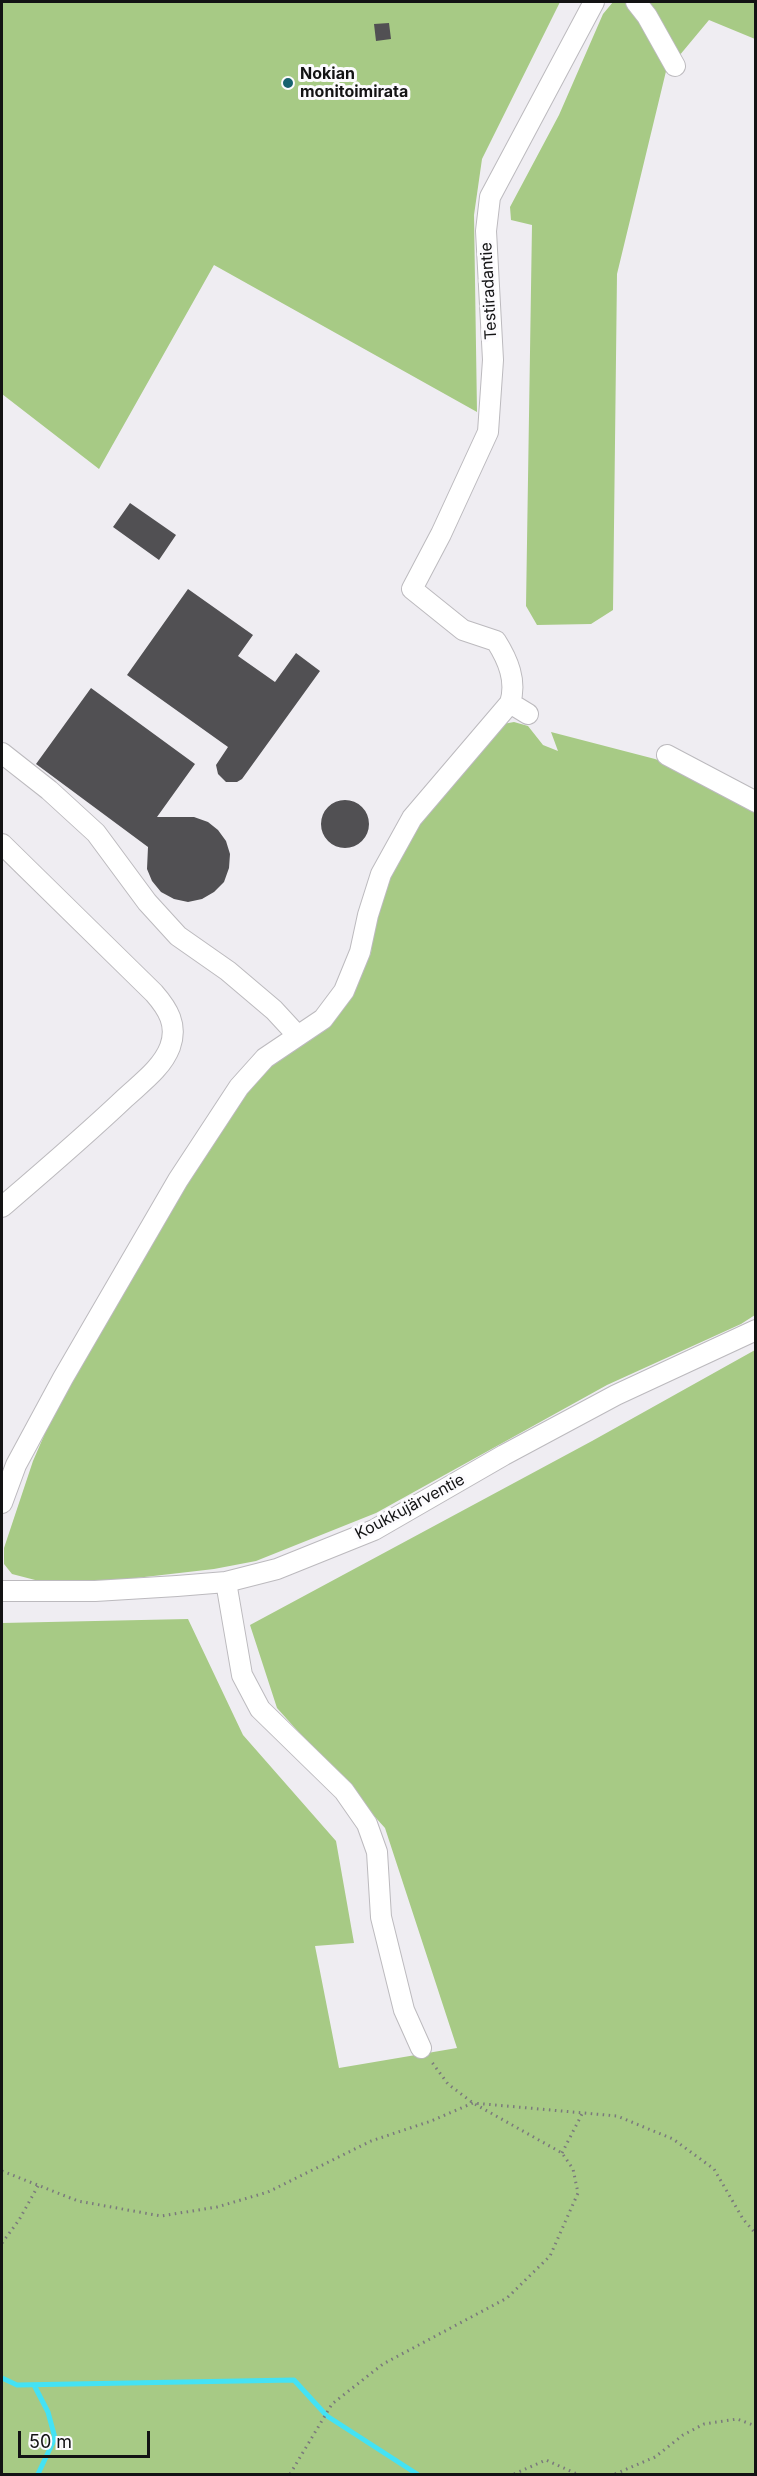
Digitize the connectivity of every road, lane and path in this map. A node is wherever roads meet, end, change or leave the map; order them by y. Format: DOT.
graph roads {
  1 [pos="594,2"];
  2 [pos="636,2"];
  3 [pos="675,66"];
  4 [pos="510,703"];
  5 [pos="528,714"];
  6 [pos="2,753"];
  7 [pos="668,755"];
  8 [pos="756,802"];
  9 [pos="2,844"];
  10 [pos="298,1036"];
  11 [pos="2,1207"];
  12 [pos="756,1330"];
  13 [pos="2,1503"];
  14 [pos="226,1582"];
  15 [pos="2,1591"];
  16 [pos="421,2048"];
  17 [pos="473,2103"];
  18 [pos="584,2112"];
  19 [pos="562,2153"];
  20 [pos="2,2171"];
  21 [pos="38,2186"];
  22 [pos="756,2234"];
  23 [pos="2,2243"];
  24 [pos="756,2426"];
  25 [pos="290,2475"];
  26 [pos="514,2475"];
  27 [pos="577,2475"];
  28 [pos="615,2475"];
  1 -- 4 [label="street, Testiradantie"];
  2 -- 3 [label="street"];
  4 -- 5 [label="street"];
  4 -- 10 [label="street"];
  6 -- 10 [label="street"];
  7 -- 8 [label="street"];
  9 -- 11 [label="street"];
  10 -- 13 [label="street"];
  12 -- 14 [label="street, Koukkujärventie"];
  14 -- 15 [label="street, Koukkujärventie"];
  14 -- 16 [label="street"];
  16 -- 17 [label="path"];
  17 -- 18 [label="path"];
  17 -- 19 [label="path"];
  17 -- 21 [label="path"];
  18 -- 19 [label="path"];
  18 -- 22 [label="path"];
  19 -- 25 [label="path"];
  20 -- 21 [label="path"];
  21 -- 23 [label="path"];
  24 -- 28 [label="path"];
  26 -- 27 [label="path"];
}
